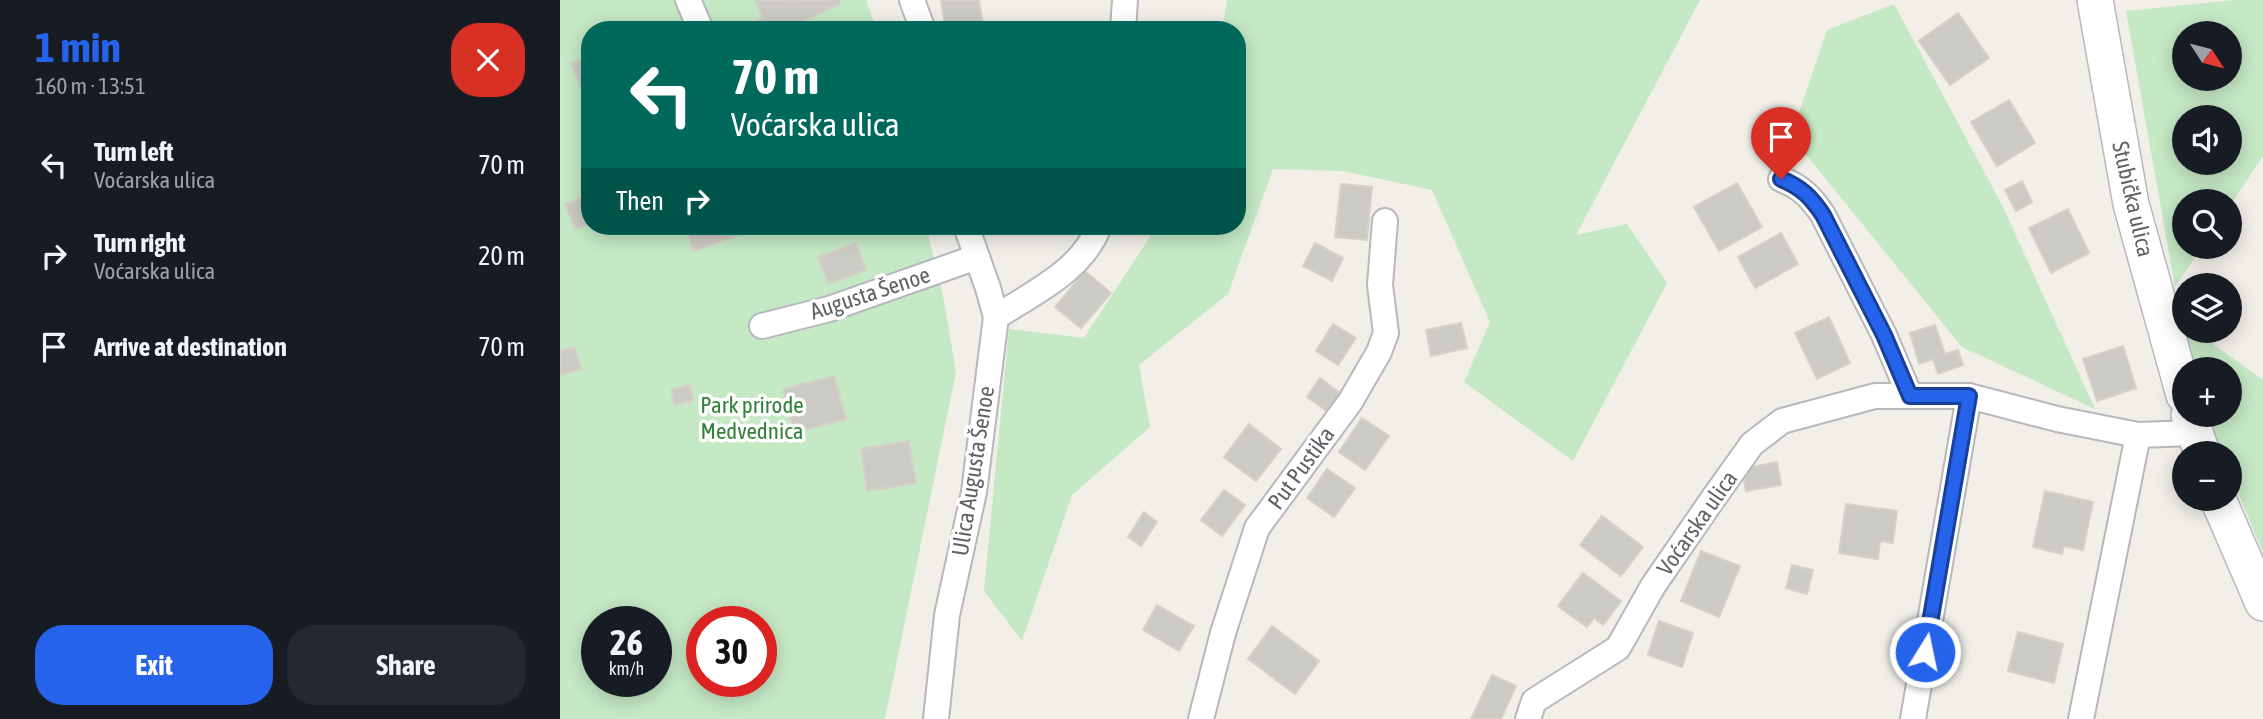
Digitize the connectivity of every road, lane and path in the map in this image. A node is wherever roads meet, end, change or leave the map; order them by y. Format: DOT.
graph roads {
  1 [pos="688,0"];
  2 [pos="912,0"];
  3 [pos="1125,0"];
  4 [pos="2095,0"];
  5 [pos="697,21"];
  6 [pos="920,21"];
  7 [pos="1124,21"];
  8 [pos="1781,179"];
  9 [pos="1385,221"];
  10 [pos="969,235"];
  11 [pos="1094,235"];
  12 [pos="976,257"];
  13 [pos="996,317"];
  14 [pos="762,326"];
  15 [pos="2173,357"];
  16 [pos="1910,396"];
  17 [pos="1969,396"];
  18 [pos="2195,434"];
  19 [pos="2138,435"];
  20 [pos="2223,511"];
  21 [pos="2263,603"];
  22 [pos="936,719"];
  23 [pos="1201,719"];
  24 [pos="1528,719"];
  25 [pos="1913,719"];
  26 [pos="2081,719"];
  1 -- 5 [label="street"];
  2 -- 6 [label="street"];
  3 -- 7 [label="street"];
  4 -- 15 [label="main road, Stubička ulica"];
  8 -- 16 [label="street"];
  9 -- 23 [label="street, Put Pustika"];
  10 -- 12 [label="street, Ulica Augusta Šenoe"];
  11 -- 13 [label="street"];
  12 -- 13 [label="street, Ulica Augusta Šenoe"];
  12 -- 14 [label="street, Augusta Šenoe"];
  13 -- 22 [label="street, Ulica Augusta Šenoe"];
  16 -- 17 [label="street, Voćarska ulica"];
  16 -- 24 [label="street, Voćarska ulica"];
  17 -- 19 [label="street, Voćarska ulica"];
  17 -- 25 [label="street"];
  18 -- 19 [label="street, Voćarska ulica"];
  19 -- 26 [label="street"];
  20 -- 21 [label="main road"];
}
